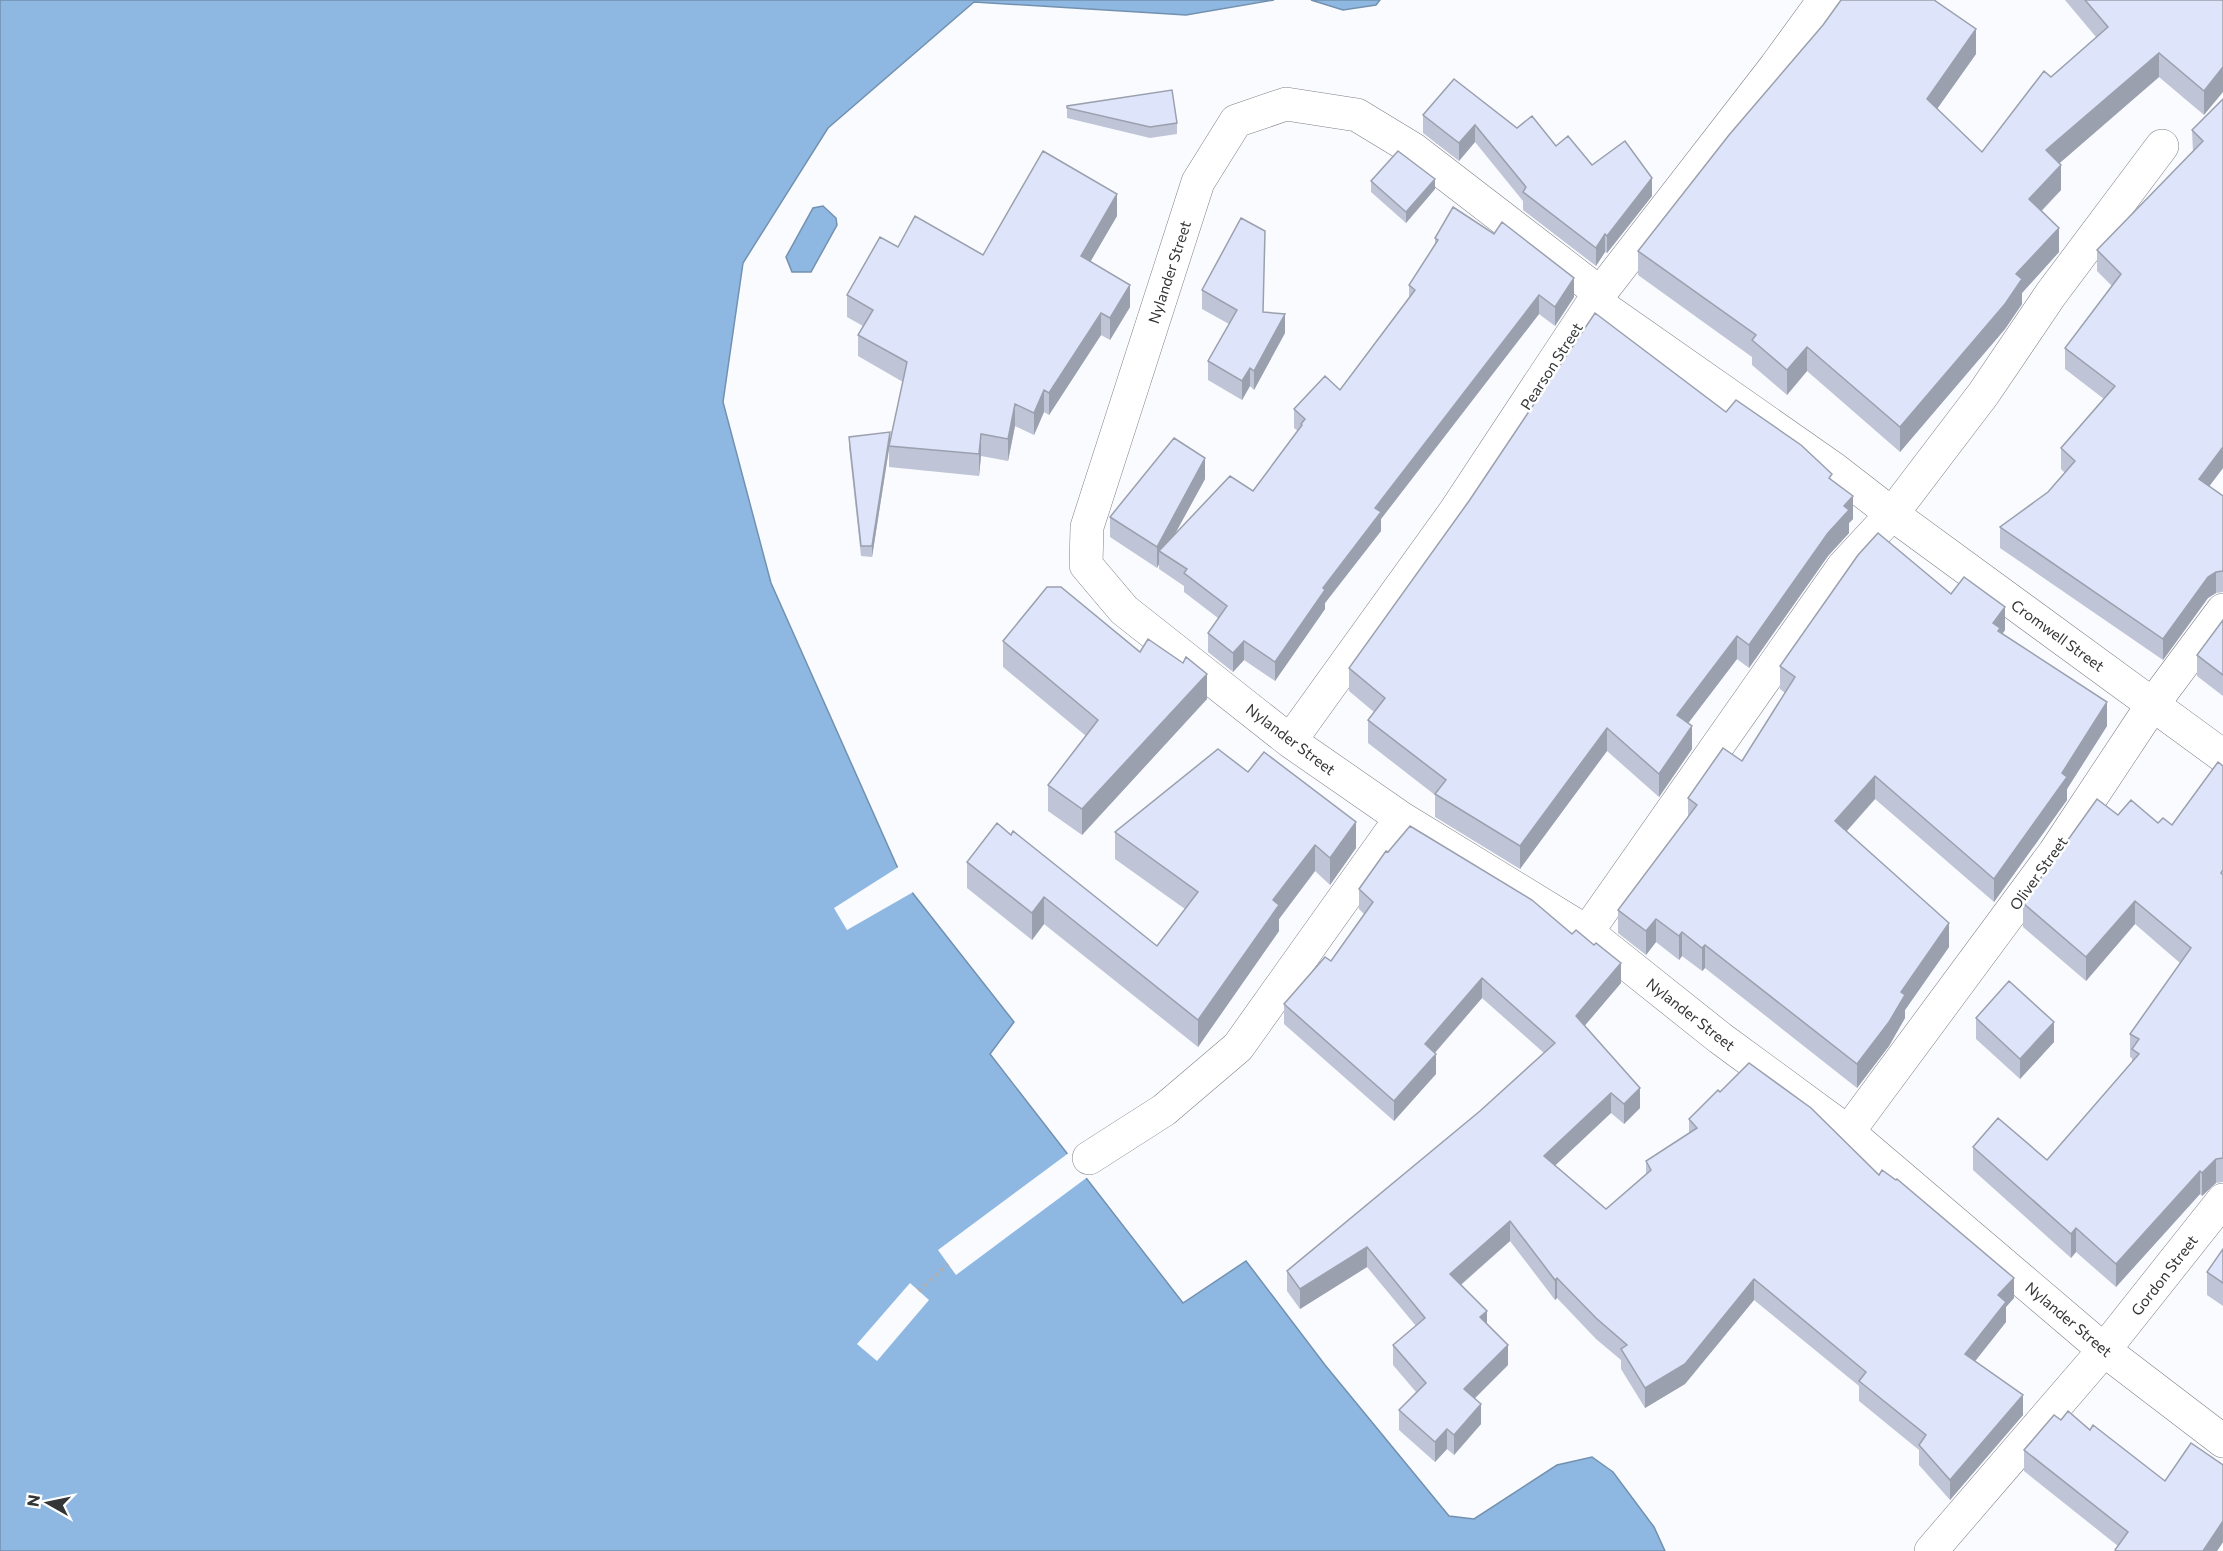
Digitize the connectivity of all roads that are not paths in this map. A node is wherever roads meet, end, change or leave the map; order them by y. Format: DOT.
graph roads {
  1 [pos="1824,0"];
  2 [pos="2162,146"];
  3 [pos="1597,297"];
  4 [pos="1892,514"];
  5 [pos="2223,610"];
  6 [pos="2153,704"];
  7 [pos="1290,741"];
  8 [pos="2223,756"];
  9 [pos="1401,819"];
  10 [pos="1587,932"];
  11 [pos="1848,1132"];
  12 [pos="1089,1158"];
  13 [pos="2223,1200"];
  14 [pos="2104,1350"];
  15 [pos="2223,1441"];
  16 [pos="1931,1551"];
  1 -- 3 [label="street, Pearson Street"];
  2 -- 4 [label="street"];
  3 -- 4 [label="street, Nylander Street"];
  3 -- 7 [label="street, Pearson Street"];
  3 -- 7 [label="street, Nylander Street"];
  4 -- 6 [label="street, Cromwell Street"];
  4 -- 10 [label="street"];
  5 -- 6 [label="street, Oliver Street"];
  6 -- 8 [label="street, Cromwell Street"];
  6 -- 11 [label="street, Oliver Street"];
  7 -- 9 [label="street, Nylander Street"];
  9 -- 10 [label="street, Nylander Street"];
  9 -- 12 [label="street"];
  10 -- 11 [label="street, Nylander Street"];
  11 -- 14 [label="street, Nylander Street"];
  13 -- 14 [label="street, Gordon Street"];
  14 -- 15 [label="street, Nylander Street"];
  14 -- 16 [label="street, Gordon Street"];
}
